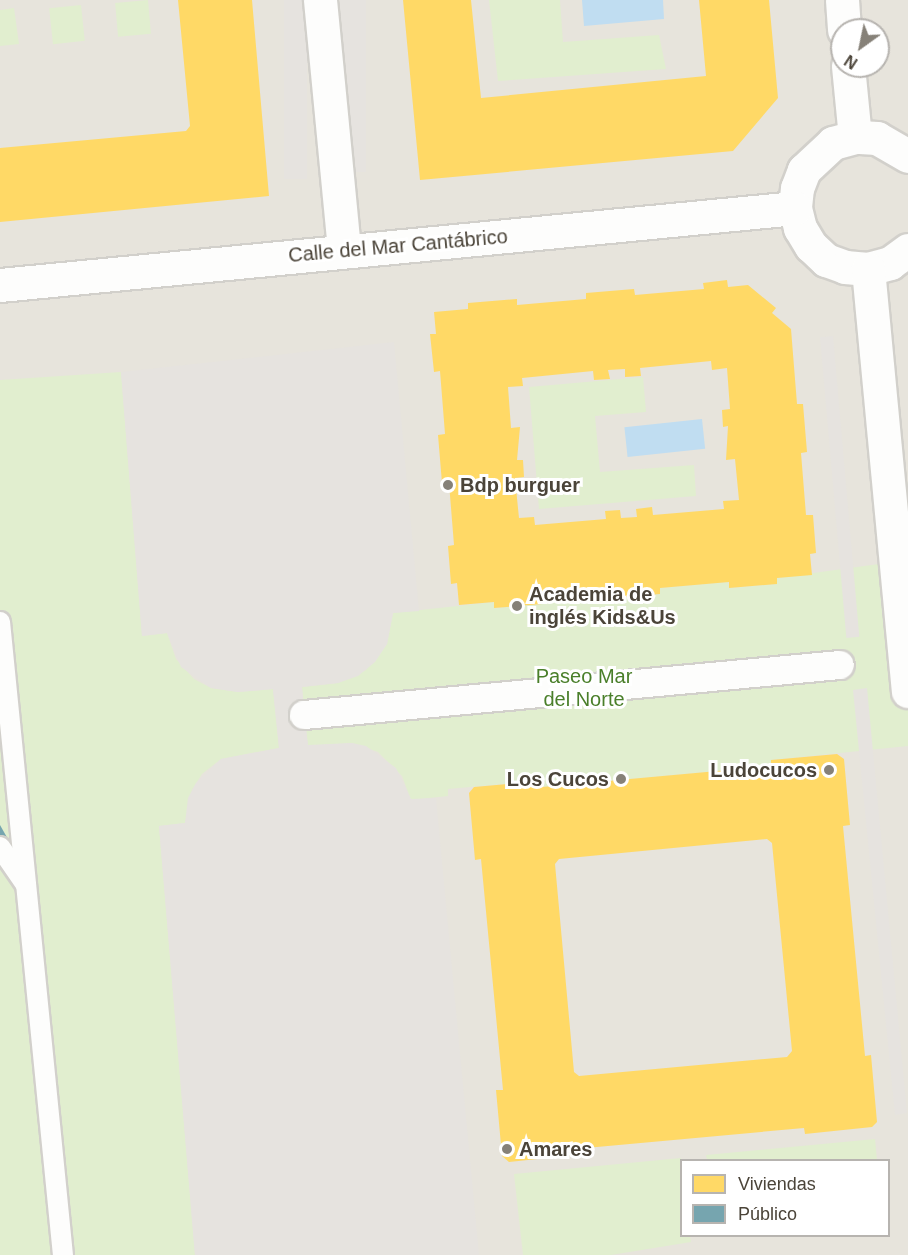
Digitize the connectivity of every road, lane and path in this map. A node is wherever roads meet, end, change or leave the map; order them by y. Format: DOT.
graph roads {
  1 [pos="320,0"];
  2 [pos="842,0"];
  3 [pos="843,18"];
  4 [pos="849,78"];
  5 [pos="855,137"];
  6 [pos="908,156"];
  7 [pos="795,208"];
  8 [pos="908,250"];
  9 [pos="344,251"];
  10 [pos="868,269"];
  11 [pos="0,285"];
  12 [pos="0,622"];
  13 [pos="840,665"];
  14 [pos="908,691"];
  15 [pos="304,715"];
  16 [pos="0,847"];
  17 [pos="26,886"];
  18 [pos="63,1255"];
  1 -- 9 [label="street"];
  2 -- 3 [label="street"];
  4 -- 5 [label="street"];
  5 -- 6 [label="street"];
  5 -- 7 [label="street"];
  7 -- 9 [label="street, Calle del Mar Cantábrico"];
  7 -- 10 [label="street"];
  8 -- 10 [label="street"];
  9 -- 11 [label="street, Calle del Mar Cantábrico"];
  10 -- 14 [label="street"];
  12 -- 17 [label="lane"];
  13 -- 15 [label="street"];
  16 -- 17 [label="lane"];
  17 -- 18 [label="lane"];
}
